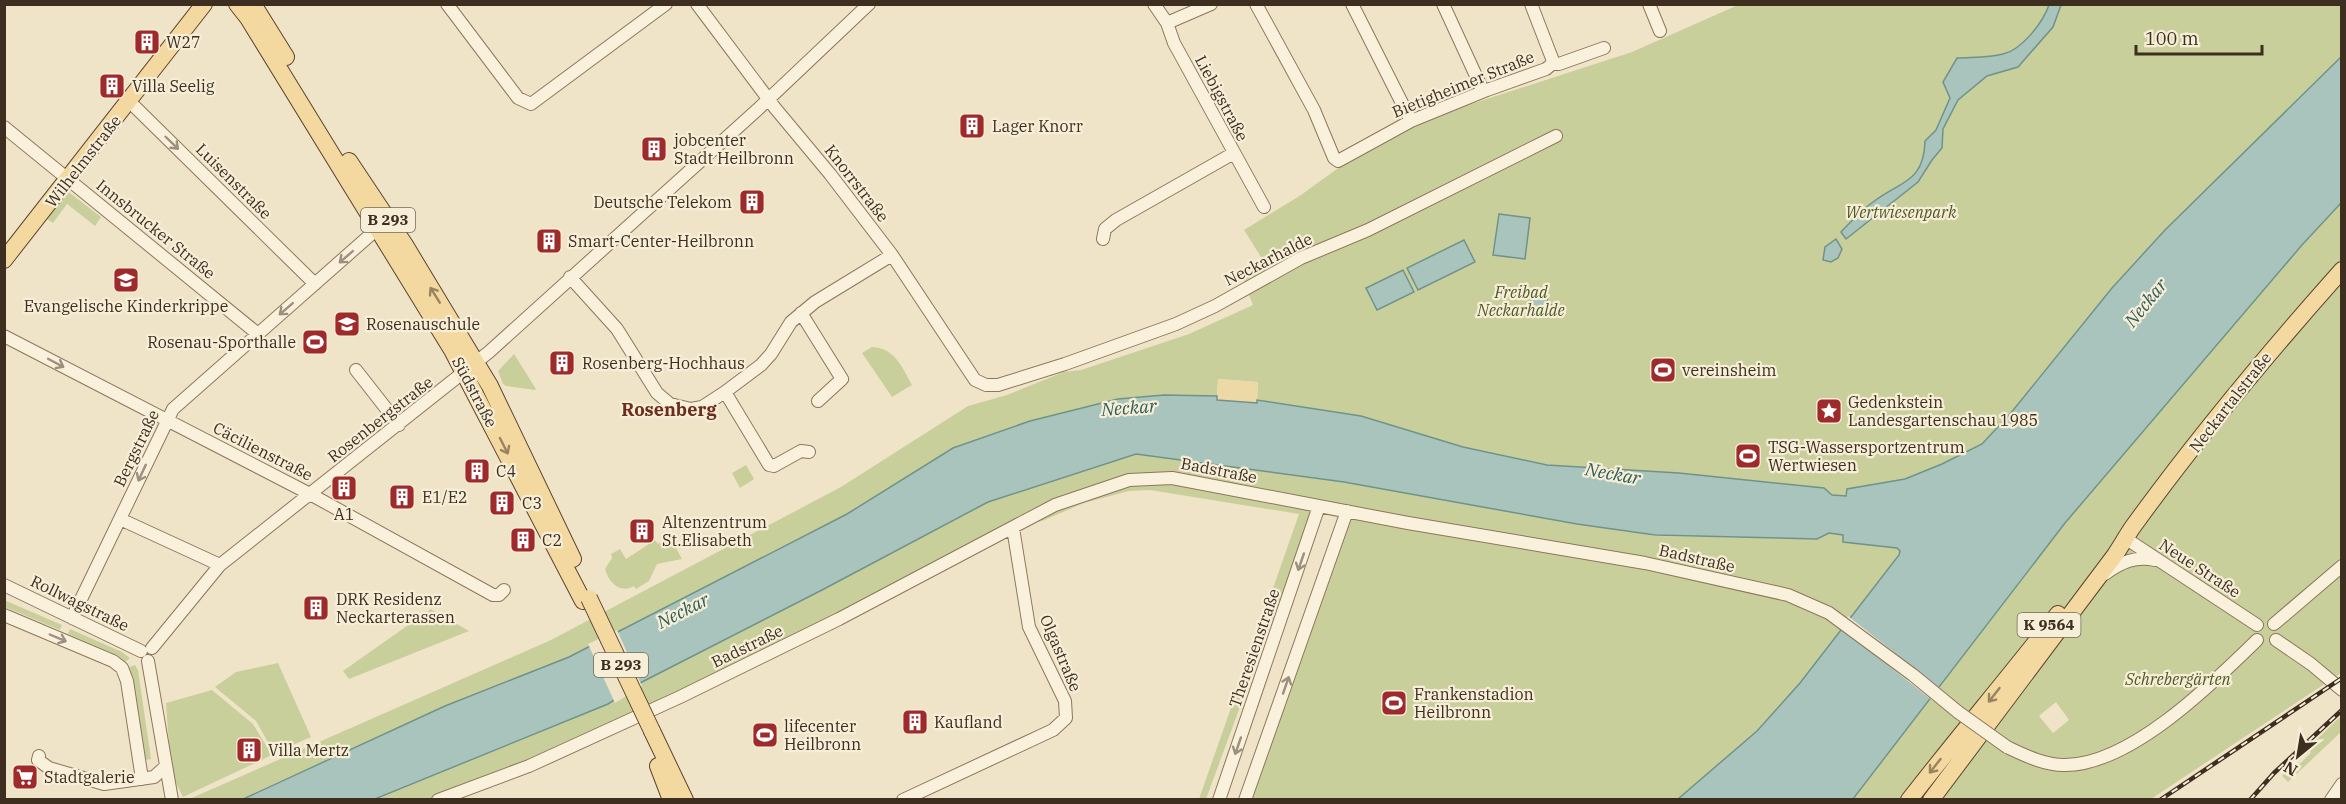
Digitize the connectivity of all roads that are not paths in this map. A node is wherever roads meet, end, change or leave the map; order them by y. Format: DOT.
graph roads {
  1 [pos="204,4"];
  2 [pos="237,4"];
  3 [pos="253,4"];
  4 [pos="447,4"];
  5 [pos="666,4"];
  6 [pos="697,4"];
  7 [pos="869,4"];
  8 [pos="1211,4"];
  9 [pos="1256,4"];
  10 [pos="1352,4"];
  11 [pos="1443,4"];
  12 [pos="1532,4"];
  13 [pos="1649,4"];
  14 [pos="1157,6"];
  15 [pos="1167,23"];
  16 [pos="1660,31"];
  17 [pos="1604,48"];
  18 [pos="1552,64"];
  19 [pos="1483,91"];
  20 [pos="768,99"];
  21 [pos="130,102"];
  22 [pos="1411,121"];
  23 [pos="4,127"];
  24 [pos="1556,136"];
  25 [pos="1234,153"];
  26 [pos="68,179"];
  27 [pos="1264,207"];
  28 [pos="377,229"];
  29 [pos="1103,239"];
  30 [pos="892,255"];
  31 [pos="4,260"];
  32 [pos="2342,270"];
  33 [pos="570,277"];
  34 [pos="315,284"];
  35 [pos="801,313"];
  36 [pos="258,334"];
  37 [pos="4,336"];
  38 [pos="471,368"];
  39 [pos="357,370"];
  40 [pos="986,385"];
  41 [pos="725,392"];
  42 [pos="818,401"];
  43 [pos="167,420"];
  44 [pos="399,425"];
  45 [pos="809,452"];
  46 [pos="310,494"];
  47 [pos="1319,506"];
  48 [pos="1347,511"];
  49 [pos="120,519"];
  50 [pos="1013,528"];
  51 [pos="2125,538"];
  52 [pos="2159,561"];
  53 [pos="220,565"];
  54 [pos="2342,566"];
  55 [pos="2097,580"];
  56 [pos="4,585"];
  57 [pos="504,590"];
  58 [pos="4,615"];
  59 [pos="72,618"];
  60 [pos="2274,624"];
  61 [pos="2257,625"];
  62 [pos="2257,640"];
  63 [pos="2276,640"];
  64 [pos="147,654"];
  65 [pos="2342,690"];
  66 [pos="648,733"];
  67 [pos="165,767"];
  68 [pos="142,779"];
  69 [pos="117,782"];
  70 [pos="2342,784"];
  71 [pos="172,800"];
  72 [pos="438,800"];
  73 [pos="671,800"];
  74 [pos="685,800"];
  75 [pos="903,800"];
  76 [pos="1219,800"];
  77 [pos="1245,800"];
  78 [pos="1909,800"];
  79 [pos="1931,800"];
  80 [pos="2331,800"];
  1 -- 21 [label="main road, Wilhelmstraße"];
  2 -- 28 [label="main road, Südstraße / B 293"];
  38 -- 3 [label="main road, Südstraße / B 293, one-way"];
  4 -- 5 [label="street"];
  6 -- 20 [label="street, Knorrstraße"];
  7 -- 20 [label="street, Rosenbergstraße"];
  8 -- 15 [label="street"];
  9 -- 22 [label="street, Bietigheimer Straße"];
  10 -- 22 [label="street"];
  11 -- 19 [label="street"];
  12 -- 18 [label="street"];
  13 -- 16 [label="street"];
  14 -- 15 [label="street, Liebigstraße"];
  15 -- 25 [label="street, Liebigstraße"];
  17 -- 18 [label="street, Bietigheimer Straße"];
  18 -- 19 [label="street, Bietigheimer Straße"];
  19 -- 22 [label="street, Bietigheimer Straße"];
  20 -- 30 [label="street, Knorrstraße"];
  20 -- 33 [label="street, Rosenbergstraße"];
  21 -- 26 [label="main road, Wilhelmstraße"];
  21 -- 34 [label="street, Luisenstraße, one-way"];
  23 -- 26 [label="street, Innsbrucker Straße"];
  24 -- 40 [label="street, Neckarhalde"];
  25 -- 27 [label="street, Liebigstraße"];
  25 -- 29 [label="street"];
  26 -- 31 [label="main road, Wilhelmstraße"];
  26 -- 36 [label="street, Innsbrucker Straße"];
  28 -- 34 [label="street, Bergstraße, one-way"];
  28 -- 38 [label="main road, Südstraße / B 293"];
  30 -- 35 [label="street"];
  30 -- 40 [label="street, Knorrstraße"];
  32 -- 51 [label="main road, Neckartalstraße / K 9564"];
  33 -- 38 [label="street, Rosenbergstraße"];
  33 -- 41 [label="street"];
  34 -- 36 [label="street, Bergstraße, one-way"];
  35 -- 41 [label="street"];
  35 -- 42 [label="street"];
  36 -- 43 [label="street, Bergstraße"];
  37 -- 43 [label="street, Cäcilienstraße, one-way"];
  38 -- 44 [label="street, Rosenbergstraße"];
  38 -- 66 [label="main road, Südstraße / B 293, bridge"];
  39 -- 44 [label="street"];
  41 -- 45 [label="street"];
  43 -- 46 [label="street, Cäcilienstraße"];
  43 -- 49 [label="street, Bergstraße, one-way"];
  44 -- 46 [label="street, Rosenbergstraße"];
  46 -- 53 [label="street, Rosenbergstraße"];
  46 -- 57 [label="street, Cäcilienstraße"];
  47 -- 48 [label="street, Badstraße"];
  47 -- 50 [label="street, Badstraße"];
  47 -- 76 [label="street, Theresienstraße, one-way"];
  48 -- 62 [label="street, Badstraße, bridge"];
  77 -- 48 [label="street, one-way"];
  49 -- 53 [label="street"];
  49 -- 59 [label="street, Bergstraße"];
  50 -- 72 [label="street, Badstraße"];
  50 -- 75 [label="street, Olgastraße"];
  51 -- 52 [label="street, Neue Straße"];
  51 -- 55 [label="main road, Neckartalstraße / K 9564"];
  51 -- 78 [label="main road, Neckartalstraße / K 9564, one-way"];
  52 -- 55 [label="street"];
  52 -- 61 [label="street, Neue Straße"];
  53 -- 64 [label="street, Rosenbergstraße"];
  54 -- 60 [label="street"];
  55 -- 79 [label="main road, Neckartalstraße / K 9564"];
  56 -- 59 [label="street, Rollwagstraße"];
  58 -- 68 [label="street, one-way"];
  59 -- 64 [label="street, Rollwagstraße"];
  60 -- 61 [label="street"];
  60 -- 63 [label="street"];
  61 -- 62 [label="street"];
  62 -- 63 [label="street"];
  63 -- 65 [label="street"];
  64 -- 67 [label="street"];
  66 -- 73 [label="main road, B 293"];
  66 -- 74 [label="main road, B 293"];
  67 -- 68 [label="street"];
  67 -- 71 [label="street"];
  68 -- 69 [label="street"];
  69 -- 69 [label="street"];
  70 -- 80 [label="street"];
}
